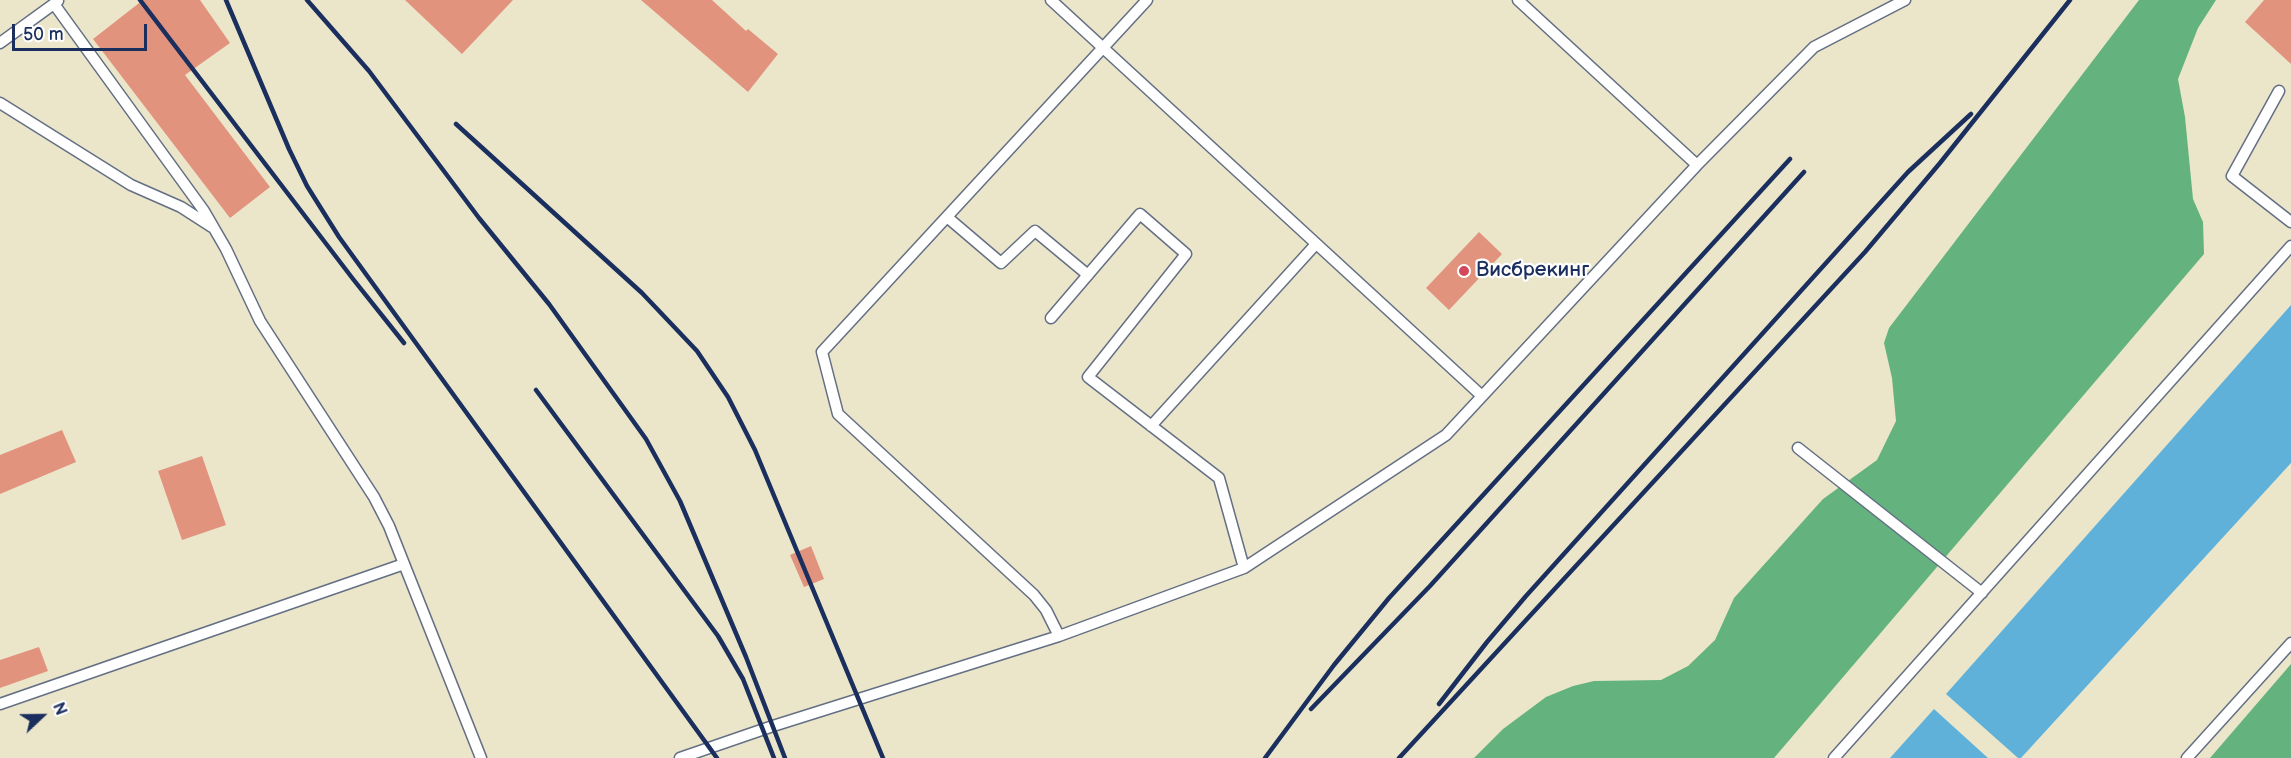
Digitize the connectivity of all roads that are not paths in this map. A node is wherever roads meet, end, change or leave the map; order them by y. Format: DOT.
graph roads {
  1 [pos="1052,0"];
  2 [pos="1147,0"];
  3 [pos="1518,0"];
  4 [pos="1905,0"];
  5 [pos="57,2"];
  6 [pos="0,43"];
  7 [pos="1104,48"];
  8 [pos="2279,91"];
  9 [pos="0,103"];
  10 [pos="1697,165"];
  11 [pos="947,217"];
  12 [pos="2291,222"];
  13 [pos="217,231"];
  14 [pos="1316,244"];
  15 [pos="2291,246"];
  16 [pos="1088,275"];
  17 [pos="1051,318"];
  18 [pos="1482,396"];
  19 [pos="1151,426"];
  20 [pos="1798,448"];
  21 [pos="404,564"];
  22 [pos="1244,567"];
  23 [pos="1982,593"];
  24 [pos="1059,636"];
  25 [pos="2291,643"];
  26 [pos="0,704"];
  27 [pos="481,758"];
  28 [pos="680,758"];
  29 [pos="1834,758"];
  30 [pos="2187,758"];
  1 -- 7 [label="lane"];
  2 -- 7 [label="lane"];
  3 -- 10 [label="lane"];
  4 -- 10 [label="lane"];
  5 -- 6 [label="lane"];
  5 -- 13 [label="lane"];
  7 -- 11 [label="lane"];
  7 -- 14 [label="lane"];
  8 -- 12 [label="lane"];
  9 -- 13 [label="lane"];
  10 -- 18 [label="lane"];
  11 -- 16 [label="lane"];
  11 -- 24 [label="lane"];
  13 -- 21 [label="lane"];
  14 -- 18 [label="lane"];
  14 -- 19 [label="lane"];
  15 -- 23 [label="lane"];
  16 -- 17 [label="lane"];
  16 -- 19 [label="lane"];
  18 -- 22 [label="lane"];
  19 -- 22 [label="lane"];
  20 -- 23 [label="lane"];
  21 -- 26 [label="lane"];
  21 -- 27 [label="lane"];
  22 -- 24 [label="lane"];
  23 -- 29 [label="lane"];
  24 -- 28 [label="lane"];
  25 -- 30 [label="lane"];
}
